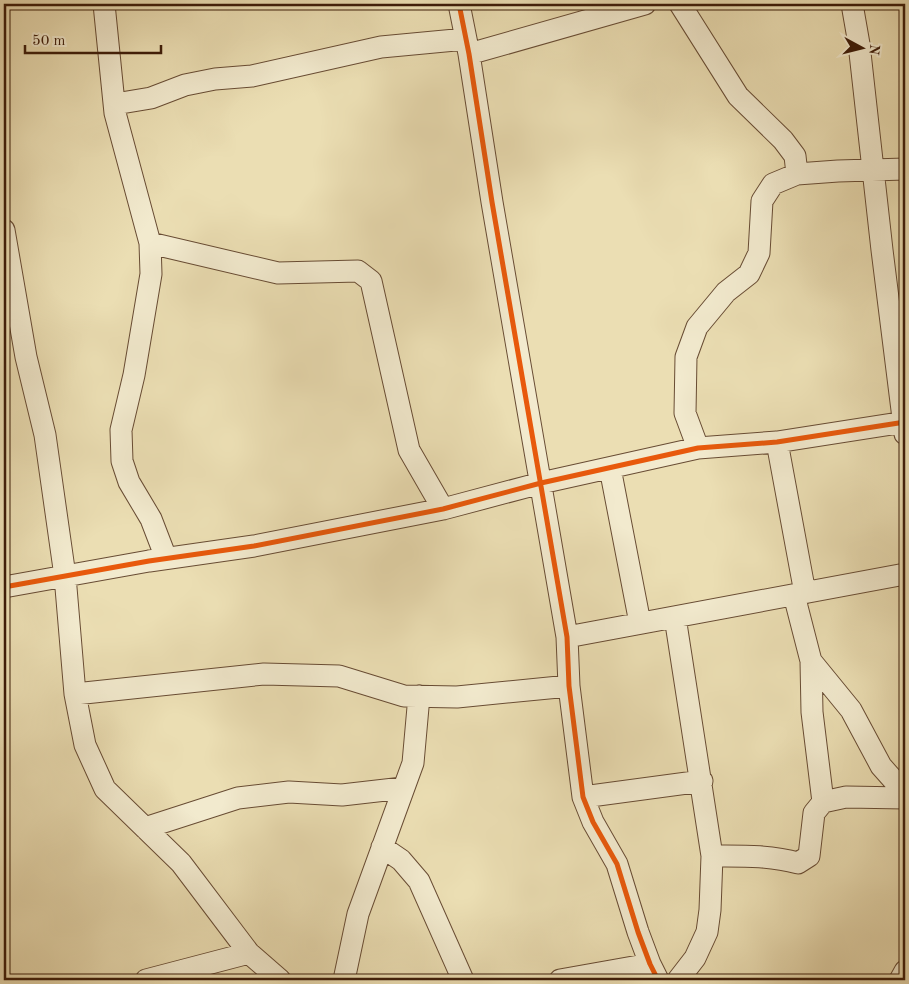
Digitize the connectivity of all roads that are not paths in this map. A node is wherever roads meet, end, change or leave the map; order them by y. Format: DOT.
graph roads {
  1 [pos="104,4"];
  2 [pos="459,4"];
  3 [pos="645,4"];
  4 [pos="680,4"];
  5 [pos="852,4"];
  6 [pos="580,13"];
  7 [pos="468,46"];
  8 [pos="115,104"];
  9 [pos="905,169"];
  10 [pos="873,170"];
  11 [pos="798,174"];
  12 [pos="4,230"];
  13 [pos="150,243"];
  14 [pos="6,260"];
  15 [pos="905,426"];
  16 [pos="777,442"];
  17 [pos="698,448"];
  18 [pos="610,468"];
  19 [pos="541,483"];
  20 [pos="443,509"];
  21 [pos="166,558"];
  22 [pos="905,574"];
  23 [pos="65,576"];
  24 [pos="4,587"];
  25 [pos="799,594"];
  26 [pos="675,617"];
  27 [pos="640,624"];
  28 [pos="567,637"];
  29 [pos="811,661"];
  30 [pos="569,686"];
  31 [pos="74,694"];
  32 [pos="419,696"];
  33 [pos="702,781"];
  34 [pos="403,788"];
  35 [pos="905,793"];
  36 [pos="583,797"];
  37 [pos="905,798"];
  38 [pos="823,802"];
  39 [pos="145,828"];
  40 [pos="382,847"];
  41 [pos="712,856"];
  42 [pos="249,953"];
  43 [pos="905,971"];
  44 [pos="654,972"];
  45 [pos="146,980"];
  46 [pos="280,980"];
  47 [pos="344,980"];
  48 [pos="463,980"];
  49 [pos="560,980"];
  50 [pos="678,980"];
  51 [pos="900,980"];
  1 -- 8 [label="street"];
  2 -- 7 [label="street"];
  3 -- 6 [label="street"];
  4 -- 11 [label="street"];
  5 -- 10 [label="street"];
  6 -- 7 [label="street"];
  7 -- 8 [label="street"];
  7 -- 19 [label="street"];
  8 -- 13 [label="street"];
  9 -- 10 [label="street"];
  10 -- 11 [label="street"];
  10 -- 15 [label="street"];
  11 -- 17 [label="street"];
  12 -- 14 [label="street"];
  13 -- 20 [label="street"];
  13 -- 21 [label="street"];
  14 -- 23 [label="street"];
  15 -- 16 [label="street"];
  16 -- 17 [label="street"];
  16 -- 25 [label="street"];
  17 -- 18 [label="street"];
  18 -- 19 [label="street"];
  18 -- 27 [label="street"];
  19 -- 20 [label="street"];
  19 -- 28 [label="street"];
  20 -- 21 [label="street"];
  21 -- 23 [label="street"];
  22 -- 25 [label="street"];
  23 -- 24 [label="street"];
  23 -- 31 [label="street"];
  25 -- 26 [label="street"];
  25 -- 29 [label="street"];
  26 -- 27 [label="street"];
  26 -- 33 [label="street"];
  27 -- 28 [label="street"];
  28 -- 30 [label="street"];
  29 -- 35 [label="street"];
  29 -- 38 [label="street"];
  30 -- 32 [label="street"];
  30 -- 36 [label="street"];
  31 -- 32 [label="street"];
  31 -- 39 [label="street"];
  32 -- 34 [label="street"];
  33 -- 36 [label="street"];
  33 -- 41 [label="street"];
  34 -- 39 [label="street"];
  34 -- 40 [label="street"];
  36 -- 44 [label="street"];
  37 -- 38 [label="street"];
  38 -- 41 [label="street"];
  39 -- 42 [label="street"];
  40 -- 47 [label="street"];
  40 -- 48 [label="street"];
  41 -- 50 [label="street"];
  42 -- 45 [label="street"];
  42 -- 46 [label="street"];
  43 -- 51 [label="street"];
  44 -- 49 [label="street"];
}
